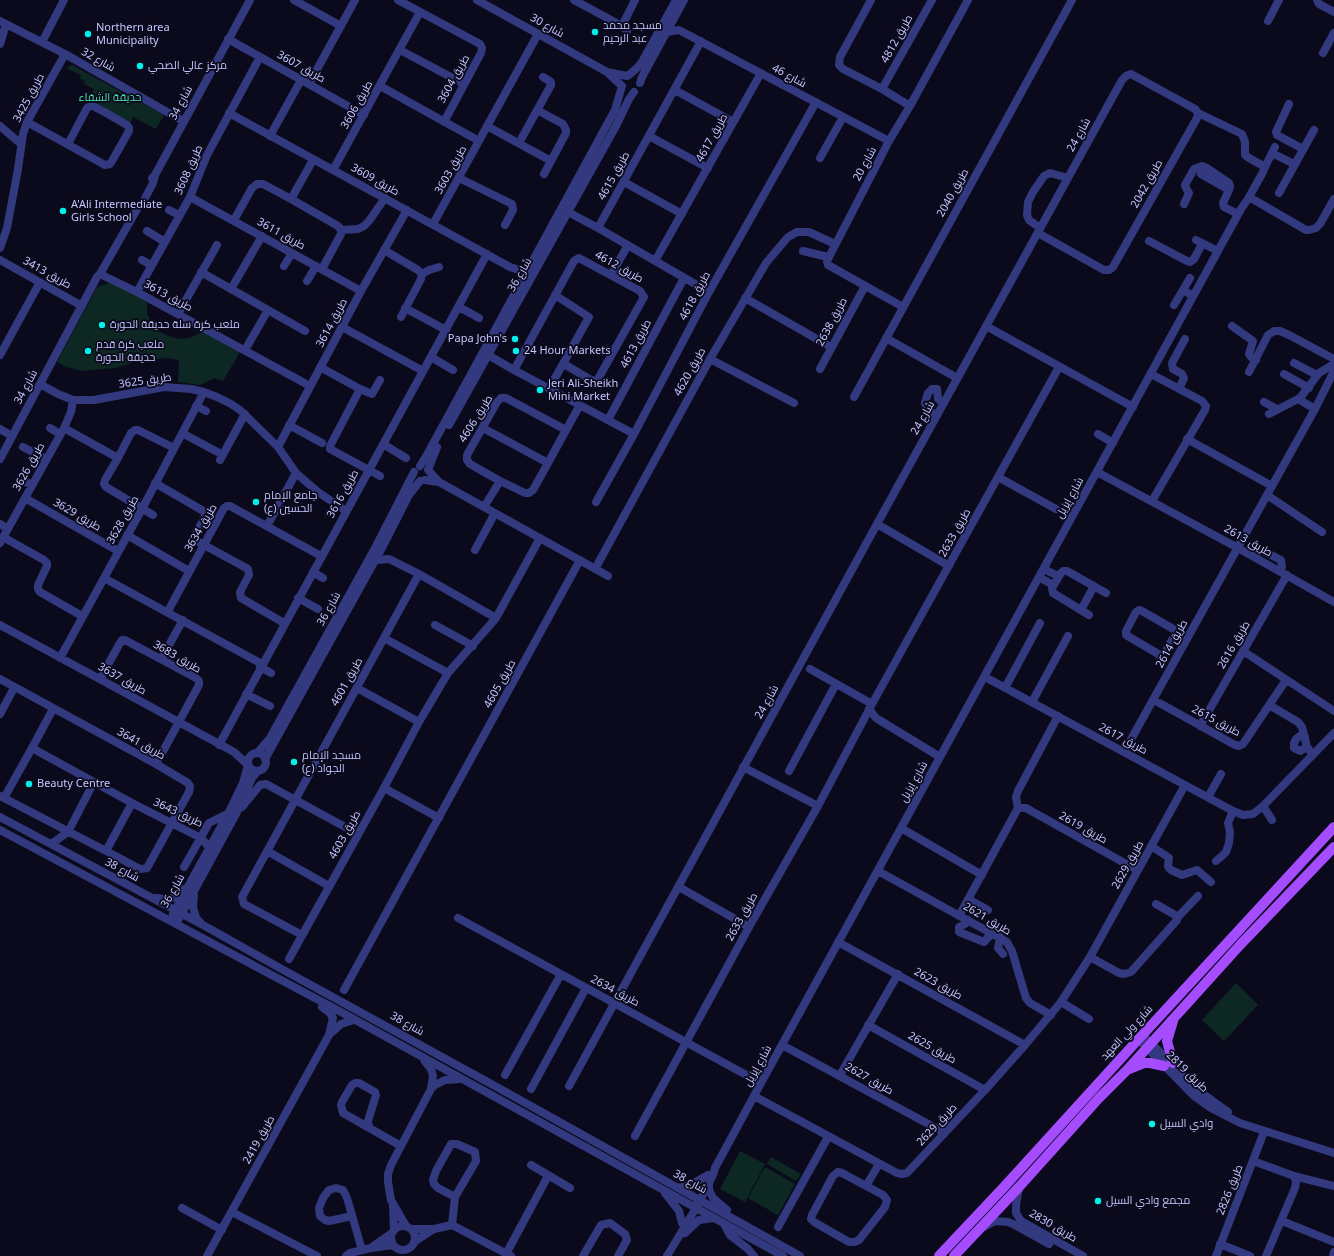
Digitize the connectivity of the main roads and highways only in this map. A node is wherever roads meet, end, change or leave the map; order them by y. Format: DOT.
graph roads {
  1 [pos="1334,827"];
  2 [pos="1334,847"];
  3 [pos="1173,1020"];
  4 [pos="1145,1040"];
  5 [pos="1127,1070"];
  6 [pos="939,1256"];
  7 [pos="954,1256"];
  1 -- 4 [label="main road, شارع ولي العهد"];
  2 -- 3 [label="main road, شارع ولي العهد"];
  3 -- 4 [label="main road, شارع ولي العهد"];
  3 -- 5 [label="main road"];
  4 -- 5 [label="main road, شارع ولي العهد"];
  4 -- 6 [label="main road, شارع ولي العهد"];
  5 -- 7 [label="main road, شارع ولي العهد"];
}
